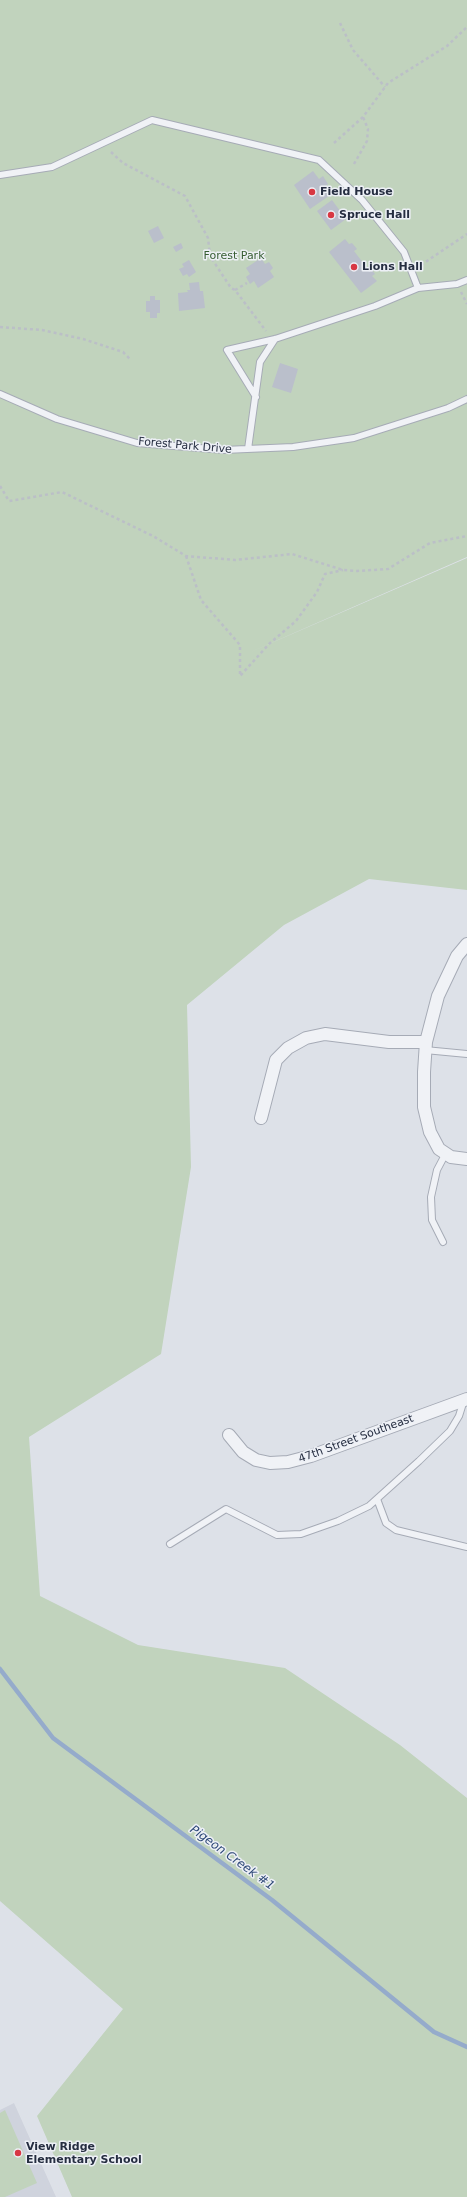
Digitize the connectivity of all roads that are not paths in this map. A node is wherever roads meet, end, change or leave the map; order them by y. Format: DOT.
graph roads {
  1 [pos="0,175"];
  2 [pos="467,280"];
  3 [pos="418,288"];
  4 [pos="275,339"];
  5 [pos="0,394"];
  6 [pos="256,397"];
  7 [pos="467,399"];
  8 [pos="248,449"];
  9 [pos="467,944"];
  10 [pos="425,1046"];
  11 [pos="467,1054"];
  12 [pos="261,1118"];
  13 [pos="446,1154"];
  14 [pos="467,1159"];
  15 [pos="443,1242"];
  16 [pos="465,1399"];
  17 [pos="229,1435"];
  18 [pos="376,1500"];
  19 [pos="170,1544"];
  20 [pos="467,1547"];
  1 -- 3 [label="lane"];
  2 -- 3 [label="lane"];
  3 -- 4 [label="lane"];
  4 -- 6 [label="lane"];
  4 -- 6 [label="lane"];
  5 -- 8 [label="lane, Forest Park Drive"];
  6 -- 8 [label="lane"];
  7 -- 8 [label="lane, Forest Park Drive"];
  9 -- 10 [label="street"];
  10 -- 11 [label="lane"];
  10 -- 12 [label="street"];
  10 -- 13 [label="street"];
  13 -- 14 [label="street"];
  13 -- 15 [label="lane"];
  16 -- 17 [label="street, 47th Street Southeast"];
  16 -- 18 [label="lane"];
  18 -- 19 [label="lane"];
  18 -- 20 [label="lane"];
}
